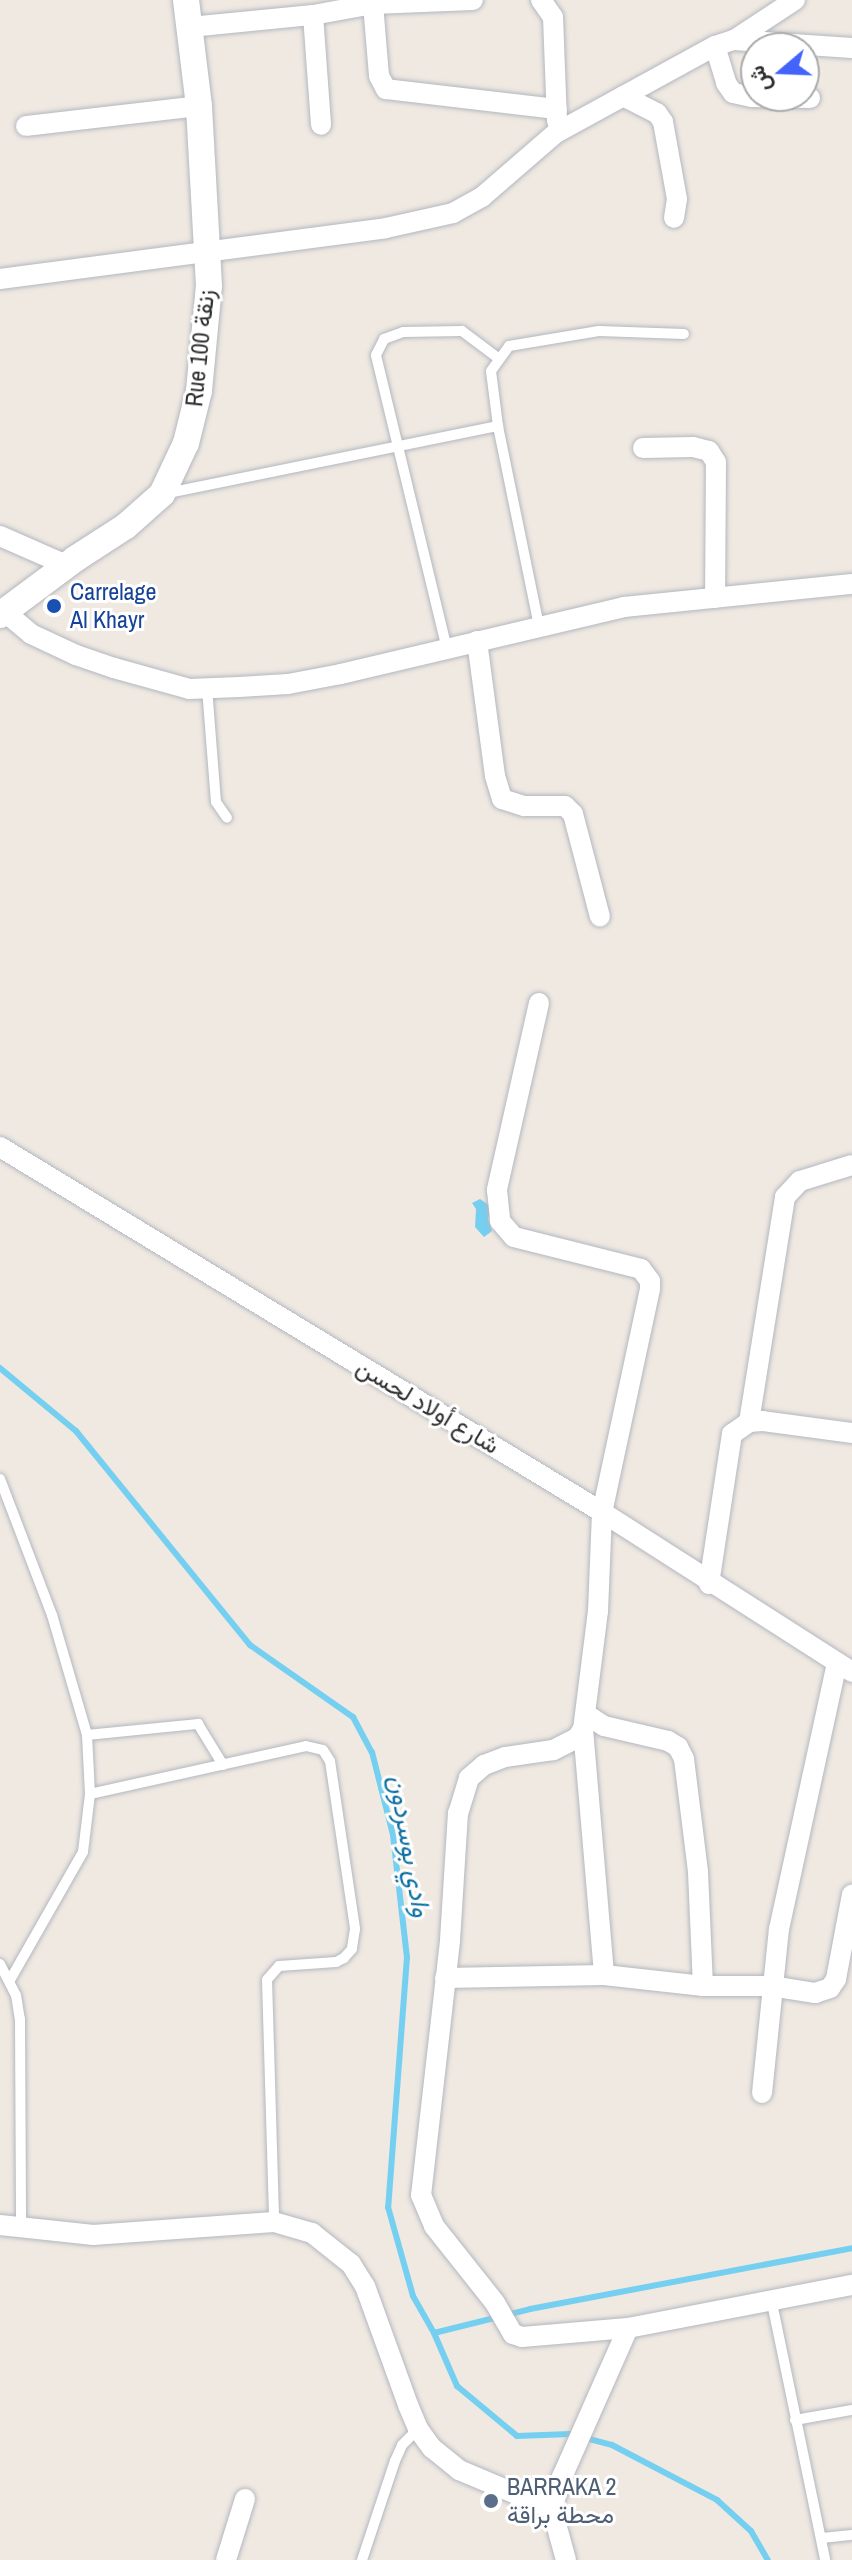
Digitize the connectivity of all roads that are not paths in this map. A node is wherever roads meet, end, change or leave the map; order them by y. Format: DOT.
graph roads {
  1 [pos="186,0"];
  2 [pos="473,0"];
  3 [pos="541,0"];
  4 [pos="795,0"];
  5 [pos="373,4"];
  6 [pos="313,15"];
  7 [pos="190,27"];
  8 [pos="725,43"];
  9 [pos="852,48"];
  10 [pos="740,94"];
  11 [pos="623,96"];
  12 [pos="199,106"];
  13 [pos="557,109"];
  14 [pos="321,125"];
  15 [pos="26,126"];
  16 [pos="556,133"];
  17 [pos="674,218"];
  18 [pos="204,252"];
  19 [pos="0,279"];
  20 [pos="684,334"];
  21 [pos="498,358"];
  22 [pos="498,426"];
  23 [pos="398,446"];
  24 [pos="643,448"];
  25 [pos="162,494"];
  26 [pos="1,538"];
  27 [pos="66,565"];
  28 [pos="852,584"];
  29 [pos="715,598"];
  30 [pos="3,614"];
  31 [pos="539,626"];
  32 [pos="477,641"];
  33 [pos="447,649"];
  34 [pos="207,688"];
  35 [pos="227,818"];
  36 [pos="600,917"];
  37 [pos="539,1003"];
  38 [pos="0,1147"];
  39 [pos="852,1165"];
  40 [pos="749,1422"];
  41 [pos="852,1433"];
  42 [pos="0,1479"];
  43 [pos="602,1512"];
  44 [pos="709,1584"];
  45 [pos="845,1668"];
  46 [pos="585,1722"];
  47 [pos="87,1735"];
  48 [pos="223,1765"];
  49 [pos="90,1794"];
  50 [pos="852,1894"];
  51 [pos="0,1964"];
  52 [pos="604,1975"];
  53 [pos="445,1978"];
  54 [pos="10,1980"];
  55 [pos="844,1982"];
  56 [pos="703,1986"];
  57 [pos="771,1986"];
  58 [pos="762,2093"];
  59 [pos="274,2222"];
  60 [pos="0,2225"];
  61 [pos="21,2228"];
  62 [pos="852,2285"];
  63 [pos="772,2303"];
  64 [pos="628,2328"];
  65 [pos="852,2410"];
  66 [pos="795,2420"];
  67 [pos="418,2429"];
  68 [pos="245,2499"];
  69 [pos="552,2509"];
  70 [pos="852,2535"];
  71 [pos="822,2538"];
  72 [pos="226,2560"];
  73 [pos="362,2560"];
  74 [pos="566,2560"];
  75 [pos="825,2560"];
  1 -- 7 [label="street, Rue 100 زنقة"];
  2 -- 5 [label="street"];
  3 -- 13 [label="street"];
  4 -- 8 [label="street"];
  5 -- 6 [label="street"];
  5 -- 13 [label="street"];
  6 -- 7 [label="street"];
  6 -- 14 [label="street"];
  7 -- 12 [label="street, Rue 100 زنقة"];
  8 -- 9 [label="street"];
  8 -- 10 [label="street"];
  8 -- 11 [label="street"];
  11 -- 16 [label="street"];
  11 -- 17 [label="street"];
  12 -- 15 [label="street"];
  12 -- 18 [label="street, Rue 100 زنقة"];
  13 -- 16 [label="street"];
  16 -- 18 [label="street"];
  18 -- 19 [label="street"];
  18 -- 25 [label="street, Rue 100 زنقة"];
  20 -- 21 [label="lane"];
  21 -- 22 [label="lane"];
  21 -- 23 [label="lane"];
  22 -- 23 [label="lane"];
  22 -- 31 [label="lane"];
  23 -- 25 [label="lane"];
  23 -- 33 [label="lane"];
  24 -- 29 [label="street"];
  25 -- 27 [label="street, Rue 100 زنقة"];
  26 -- 27 [label="street"];
  27 -- 30 [label="street, Rue 100 زنقة"];
  28 -- 29 [label="street"];
  29 -- 31 [label="street"];
  30 -- 34 [label="street"];
  31 -- 32 [label="street"];
  32 -- 33 [label="street"];
  32 -- 36 [label="street"];
  33 -- 34 [label="street"];
  34 -- 35 [label="lane"];
  37 -- 43 [label="street"];
  38 -- 43 [label="street, شارع أولاد لحسن"];
  39 -- 40 [label="street"];
  40 -- 41 [label="street"];
  40 -- 44 [label="street"];
  42 -- 47 [label="lane"];
  43 -- 44 [label="street, شارع أولاد لحسن"];
  43 -- 46 [label="street"];
  44 -- 45 [label="street, شارع أولاد لحسن"];
  45 -- 57 [label="street"];
  46 -- 52 [label="street"];
  46 -- 53 [label="street"];
  46 -- 56 [label="street"];
  47 -- 48 [label="lane"];
  47 -- 49 [label="lane"];
  48 -- 49 [label="lane"];
  48 -- 59 [label="lane"];
  49 -- 54 [label="lane"];
  50 -- 55 [label="street"];
  51 -- 54 [label="lane"];
  52 -- 53 [label="street"];
  52 -- 56 [label="street"];
  53 -- 64 [label="street"];
  54 -- 61 [label="lane"];
  55 -- 57 [label="street"];
  56 -- 57 [label="street"];
  57 -- 58 [label="street"];
  59 -- 61 [label="street"];
  59 -- 67 [label="street"];
  60 -- 61 [label="street"];
  62 -- 63 [label="street"];
  63 -- 64 [label="street"];
  63 -- 66 [label="lane"];
  64 -- 69 [label="street"];
  65 -- 66 [label="lane"];
  66 -- 71 [label="lane"];
  67 -- 69 [label="street"];
  67 -- 73 [label="lane"];
  68 -- 72 [label="street"];
  69 -- 74 [label="street"];
  70 -- 71 [label="lane"];
  71 -- 75 [label="lane"];
}
